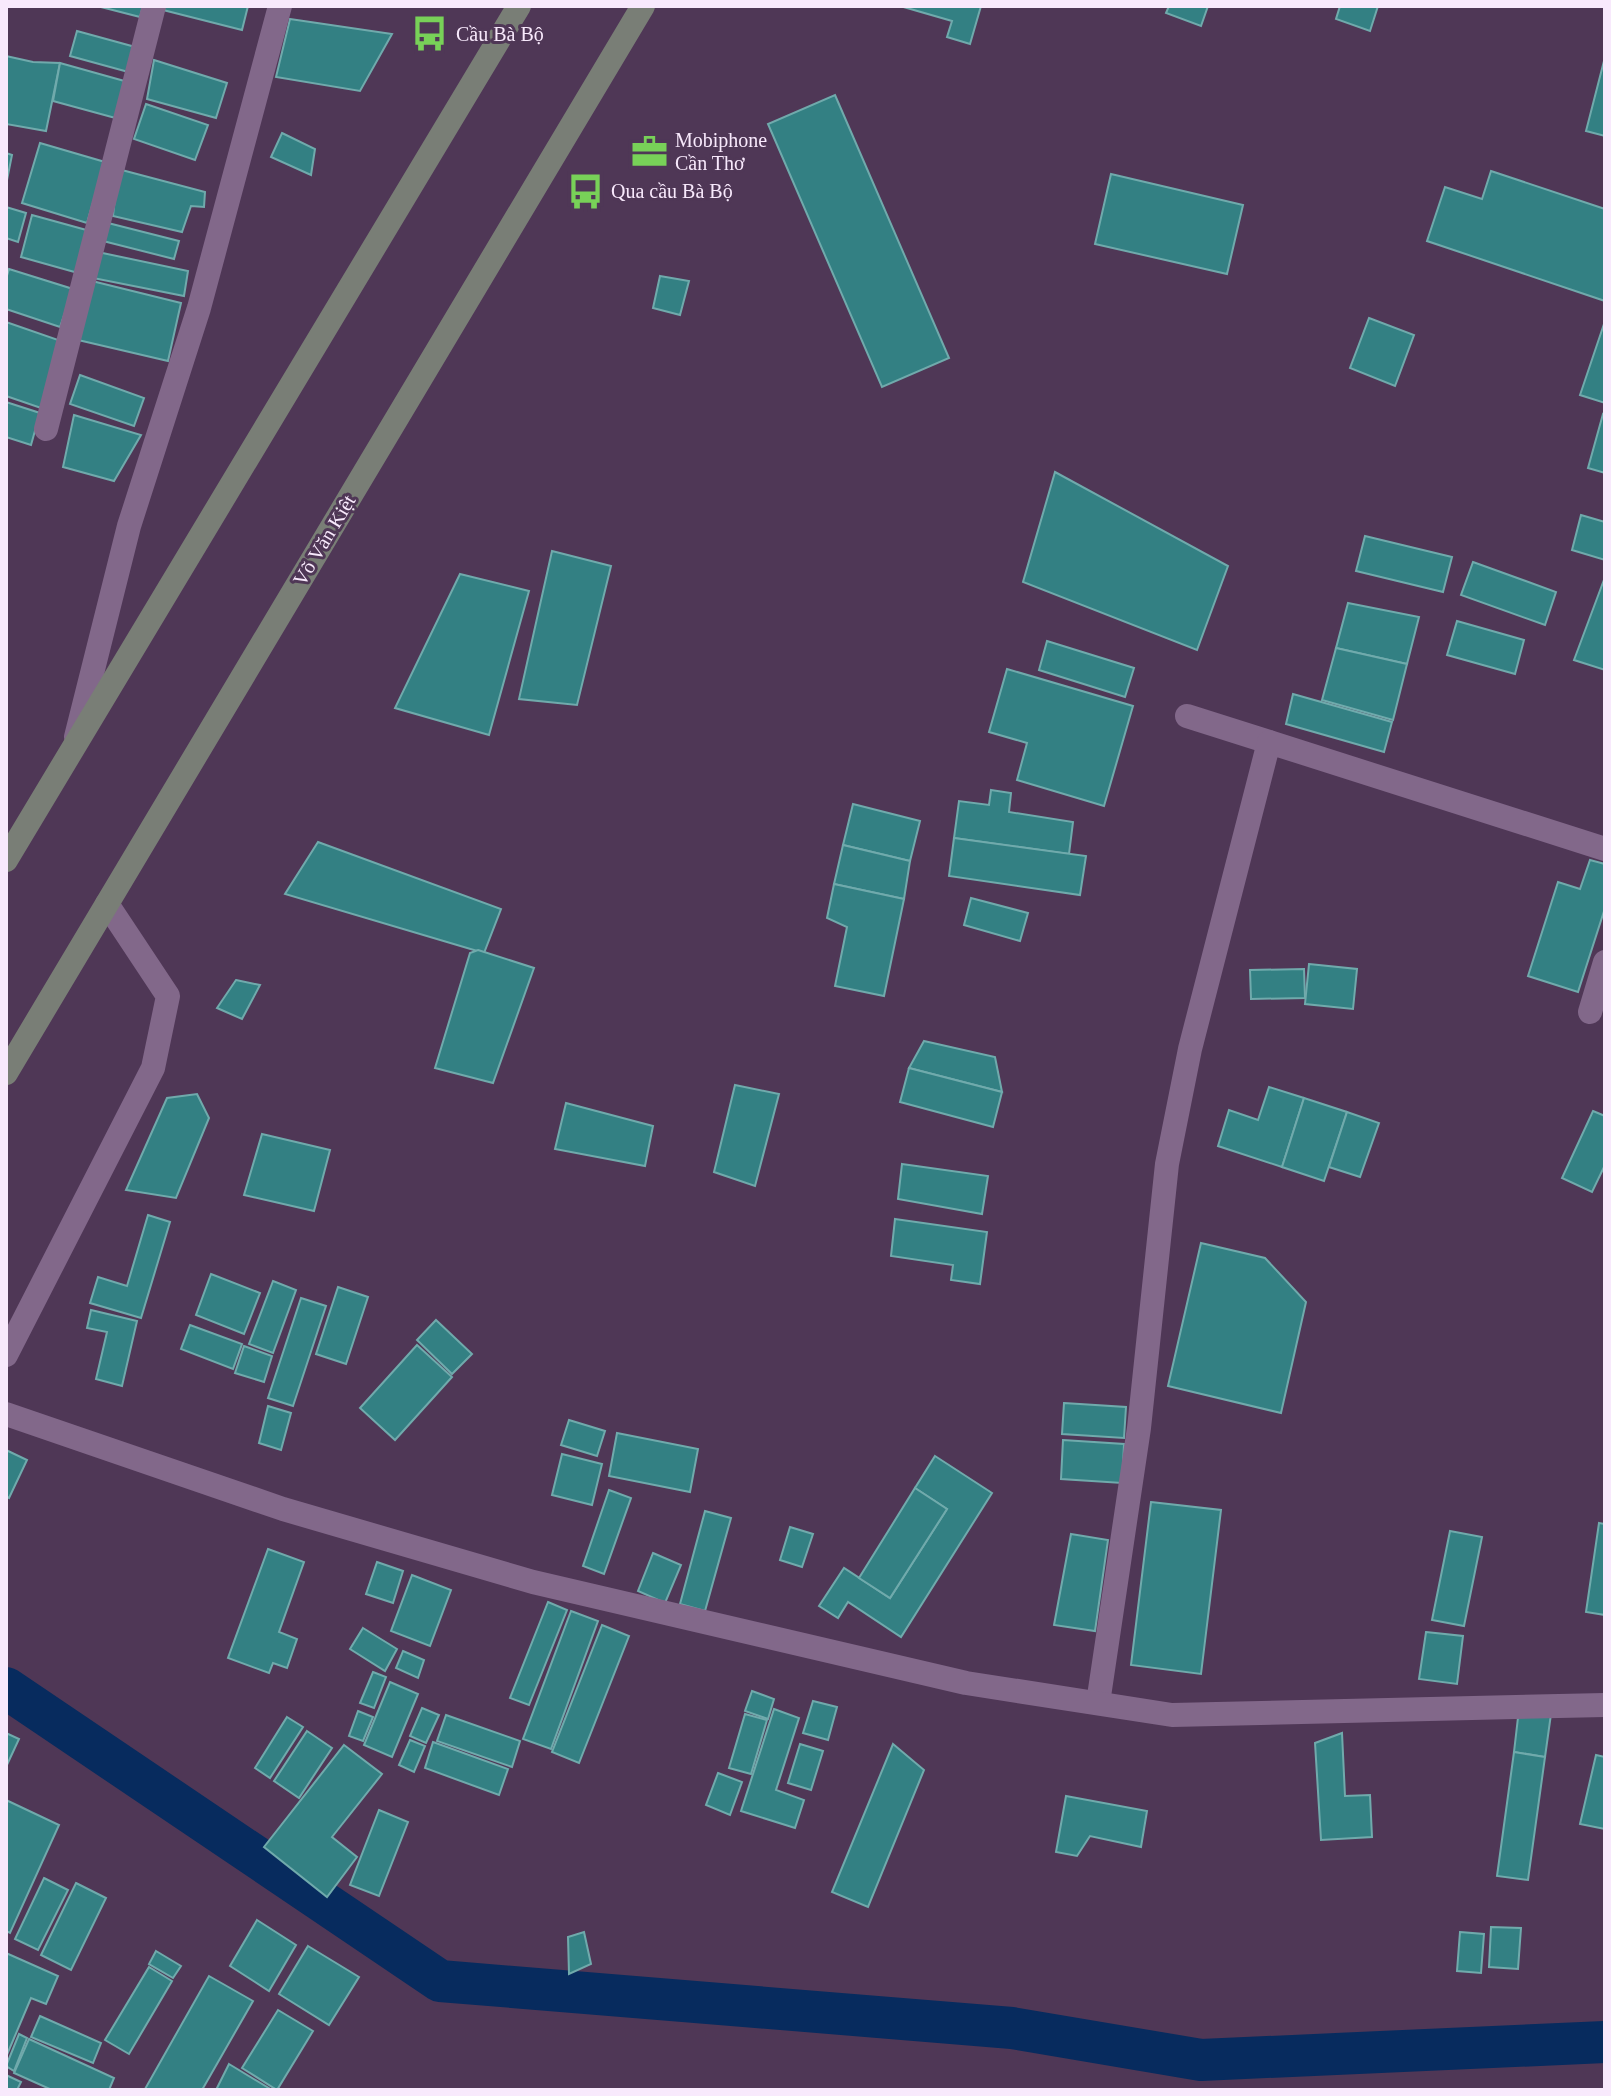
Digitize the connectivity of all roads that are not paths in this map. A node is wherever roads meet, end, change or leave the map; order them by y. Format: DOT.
graph roads {
  1 [pos="154,6"];
  2 [pos="280,6"];
  3 [pos="519,6"];
  4 [pos="643,6"];
  5 [pos="46,429"];
  6 [pos="1187,716"];
  7 [pos="1265,741"];
  8 [pos="74,747"];
  9 [pos="9,849"];
  10 [pos="1605,849"];
  11 [pos="107,904"];
  12 [pos="1605,962"];
  13 [pos="1590,1012"];
  14 [pos="6,1073"];
  15 [pos="6,1355"];
  16 [pos="6,1414"];
  17 [pos="1098,1703"];
  18 [pos="1605,1705"];
  1 -- 5 [label="street"];
  2 -- 8 [label="street"];
  3 -- 8 [label="main road"];
  4 -- 11 [label="main road, Võ Văn Kiệt"];
  6 -- 7 [label="street"];
  7 -- 10 [label="street"];
  7 -- 17 [label="street"];
  8 -- 9 [label="main road"];
  11 -- 14 [label="main road, Võ Văn Kiệt"];
  11 -- 15 [label="street"];
  12 -- 13 [label="street"];
  16 -- 17 [label="street"];
  17 -- 18 [label="street"];
}
